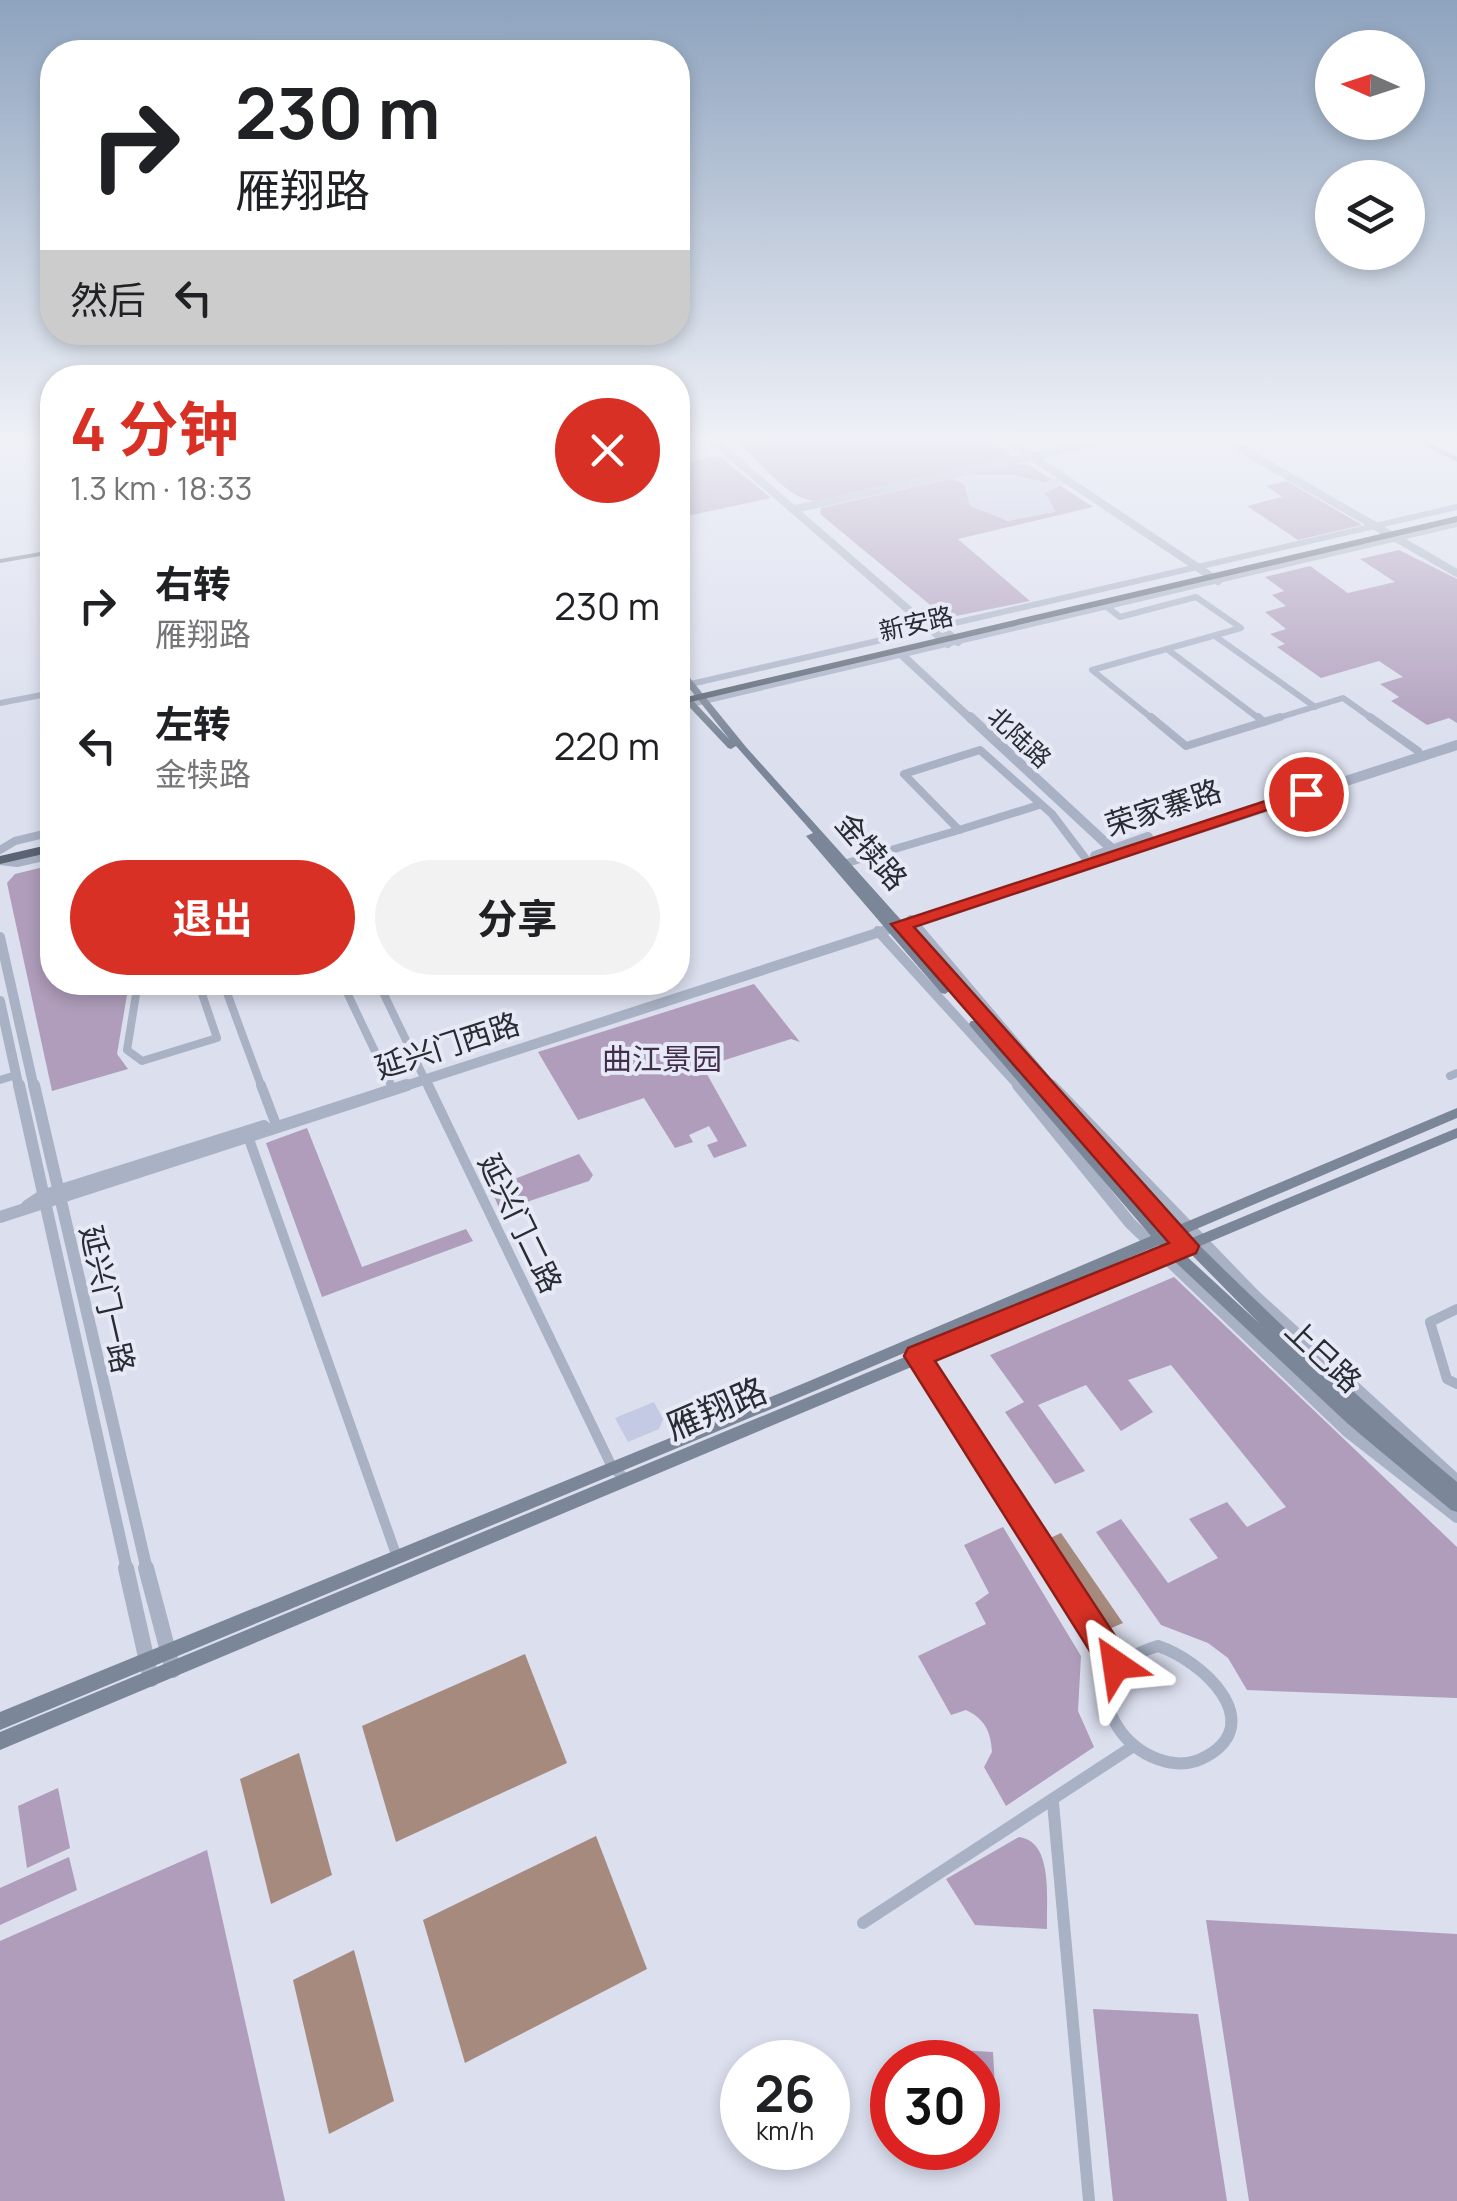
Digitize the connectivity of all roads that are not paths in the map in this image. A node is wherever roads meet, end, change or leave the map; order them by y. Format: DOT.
graph roads {
  1 [pos="835,541"];
  2 [pos="1154,541"];
  3 [pos="1349,541"];
  4 [pos="1349,541"];
  5 [pos="1401,541"];
  6 [pos="40,552"];
  7 [pos="0,560"];
  8 [pos="1457,574"];
  9 [pos="1205,575"];
  10 [pos="1106,607"];
  11 [pos="944,635"];
  12 [pos="1216,636"];
  13 [pos="1168,649"];
  14 [pos="902,655"];
  15 [pos="40,695"];
  16 [pos="690,695"];
  17 [pos="690,695"];
  18 [pos="690,699"];
  19 [pos="690,699"];
  20 [pos="0,704"];
  21 [pos="1316,707"];
  22 [pos="1264,722"];
  23 [pos="1457,742"];
  24 [pos="1418,751"];
  25 [pos="1039,805"];
  26 [pos="959,830"];
  27 [pos="40,838"];
  28 [pos="1112,849"];
  29 [pos="0,850"];
  30 [pos="40,854"];
  31 [pos="1086,859"];
  32 [pos="0,861"];
  33 [pos="847,864"];
  34 [pos="893,925"];
  35 [pos="0,937"];
  36 [pos="690,990"];
  37 [pos="136,995"];
  38 [pos="202,995"];
  39 [pos="228,995"];
  40 [pos="348,995"];
  41 [pos="384,995"];
  42 [pos="673,995"];
  43 [pos="0,1001"];
  44 [pos="238,1022"];
  45 [pos="214,1030"];
  46 [pos="422,1075"];
  47 [pos="16,1076"];
  48 [pos="0,1080"];
  49 [pos="390,1086"];
  50 [pos="1457,1113"];
  51 [pos="276,1122"];
  52 [pos="1456,1135"];
  53 [pos="248,1139"];
  54 [pos="59,1195"];
  55 [pos="44,1200"];
  56 [pos="0,1216"];
  57 [pos="1167,1234"];
  58 [pos="1181,1249"];
  59 [pos="1457,1309"];
  60 [pos="915,1350"];
  61 [pos="1457,1384"];
  62 [pos="613,1468"];
  63 [pos="627,1478"];
  64 [pos="1457,1480"];
  65 [pos="1457,1492"];
  66 [pos="1457,1505"];
  67 [pos="1457,1517"];
  68 [pos="397,1557"];
  69 [pos="168,1650"];
  70 [pos="147,1659"];
  71 [pos="1116,1665"];
  72 [pos="173,1670"];
  73 [pos="152,1679"];
  74 [pos="0,1720"];
  75 [pos="0,1741"];
  76 [pos="1132,1747"];
  77 [pos="1053,1803"];
  78 [pos="863,1923"];
  79 [pos="1089,2201"];
  1 -- 11 [label="street"];
  2 -- 9 [label="street"];
  3 -- 9 [label="main road, 新安路"];
  4 -- 9 [label="street"];
  5 -- 8 [label="street"];
  6 -- 7 [label="main road"];
  9 -- 10 [label="street"];
  9 -- 11 [label="main road, 新安路"];
  10 -- 11 [label="street"];
  10 -- 12 [label="street"];
  11 -- 14 [label="street"];
  11 -- 16 [label="main road, 新安路"];
  12 -- 13 [label="street"];
  12 -- 21 [label="street"];
  13 -- 22 [label="street"];
  13 -- 22 [label="street"];
  14 -- 17 [label="street"];
  14 -- 28 [label="street, 北陆路"];
  15 -- 20 [label="street"];
  18 -- 33 [label="main road, 金犊路"];
  19 -- 34 [label="main road, 金犊路"];
  21 -- 22 [label="street"];
  21 -- 24 [label="street"];
  23 -- 24 [label="street, 荣家寨路"];
  23 -- 34 [label="street, 荣家寨路"];
  24 -- 28 [label="street, 荣家寨路"];
  25 -- 26 [label="street"];
  25 -- 26 [label="street"];
  25 -- 31 [label="street"];
  26 -- 33 [label="street"];
  27 -- 29 [label="main road"];
  28 -- 31 [label="street, 荣家寨路"];
  30 -- 32 [label="main road"];
  31 -- 34 [label="street, 荣家寨路"];
  33 -- 34 [label="main road, 金犊路"];
  34 -- 36 [label="street, 延兴门西路"];
  34 -- 57 [label="street"];
  34 -- 57 [label="street"];
  35 -- 54 [label="street, 延兴门一路"];
  37 -- 45 [label="street"];
  38 -- 45 [label="street"];
  39 -- 44 [label="street"];
  40 -- 49 [label="street"];
  41 -- 46 [label="street, 延兴门二路"];
  42 -- 46 [label="street, 延兴门西路"];
  43 -- 47 [label="street, 延兴门一路"];
  44 -- 45 [label="street"];
  44 -- 51 [label="street"];
  46 -- 49 [label="street, 延兴门西路"];
  46 -- 53 [label="street, 延兴门西路"];
  46 -- 62 [label="street, 延兴门二路"];
  47 -- 48 [label="street"];
  47 -- 55 [label="street, 延兴门一路"];
  49 -- 51 [label="street, 延兴门西路"];
  50 -- 57 [label="main road, 雁翔路"];
  51 -- 54 [label="street, 延兴门西路"];
  52 -- 58 [label="main road, 雁翔路"];
  53 -- 54 [label="street, 延兴门西路"];
  53 -- 68 [label="street"];
  54 -- 55 [label="street, 延兴门西路"];
  54 -- 69 [label="street, 延兴门一路"];
  55 -- 56 [label="street, 延兴门西路"];
  55 -- 70 [label="street, 延兴门一路"];
  57 -- 58 [label="main road, 上巳路"];
  57 -- 58 [label="street"];
  57 -- 60 [label="main road, 雁翔路"];
  58 -- 60 [label="main road, 雁翔路"];
  58 -- 64 [label="street"];
  58 -- 65 [label="main road, 上巳路"];
  58 -- 66 [label="main road, 上巳路"];
  58 -- 67 [label="street"];
  59 -- 61 [label="street"];
  60 -- 62 [label="main road, 雁翔路"];
  60 -- 63 [label="main road, 雁翔路"];
  60 -- 71 [label="street"];
  62 -- 63 [label="street, 延兴门二路"];
  62 -- 68 [label="main road, 雁翔路"];
  63 -- 72 [label="main road, 雁翔路"];
  68 -- 69 [label="main road, 雁翔路"];
  69 -- 70 [label="main road, 雁翔路"];
  69 -- 72 [label="street, 延兴门一路"];
  70 -- 73 [label="street, 延兴门一路"];
  70 -- 74 [label="main road, 雁翔路"];
  71 -- 76 [label="street"];
  71 -- 76 [label="street"];
  72 -- 73 [label="main road, 雁翔路"];
  73 -- 75 [label="main road, 雁翔路"];
  76 -- 77 [label="street"];
  77 -- 78 [label="street"];
  77 -- 79 [label="street"];
}
